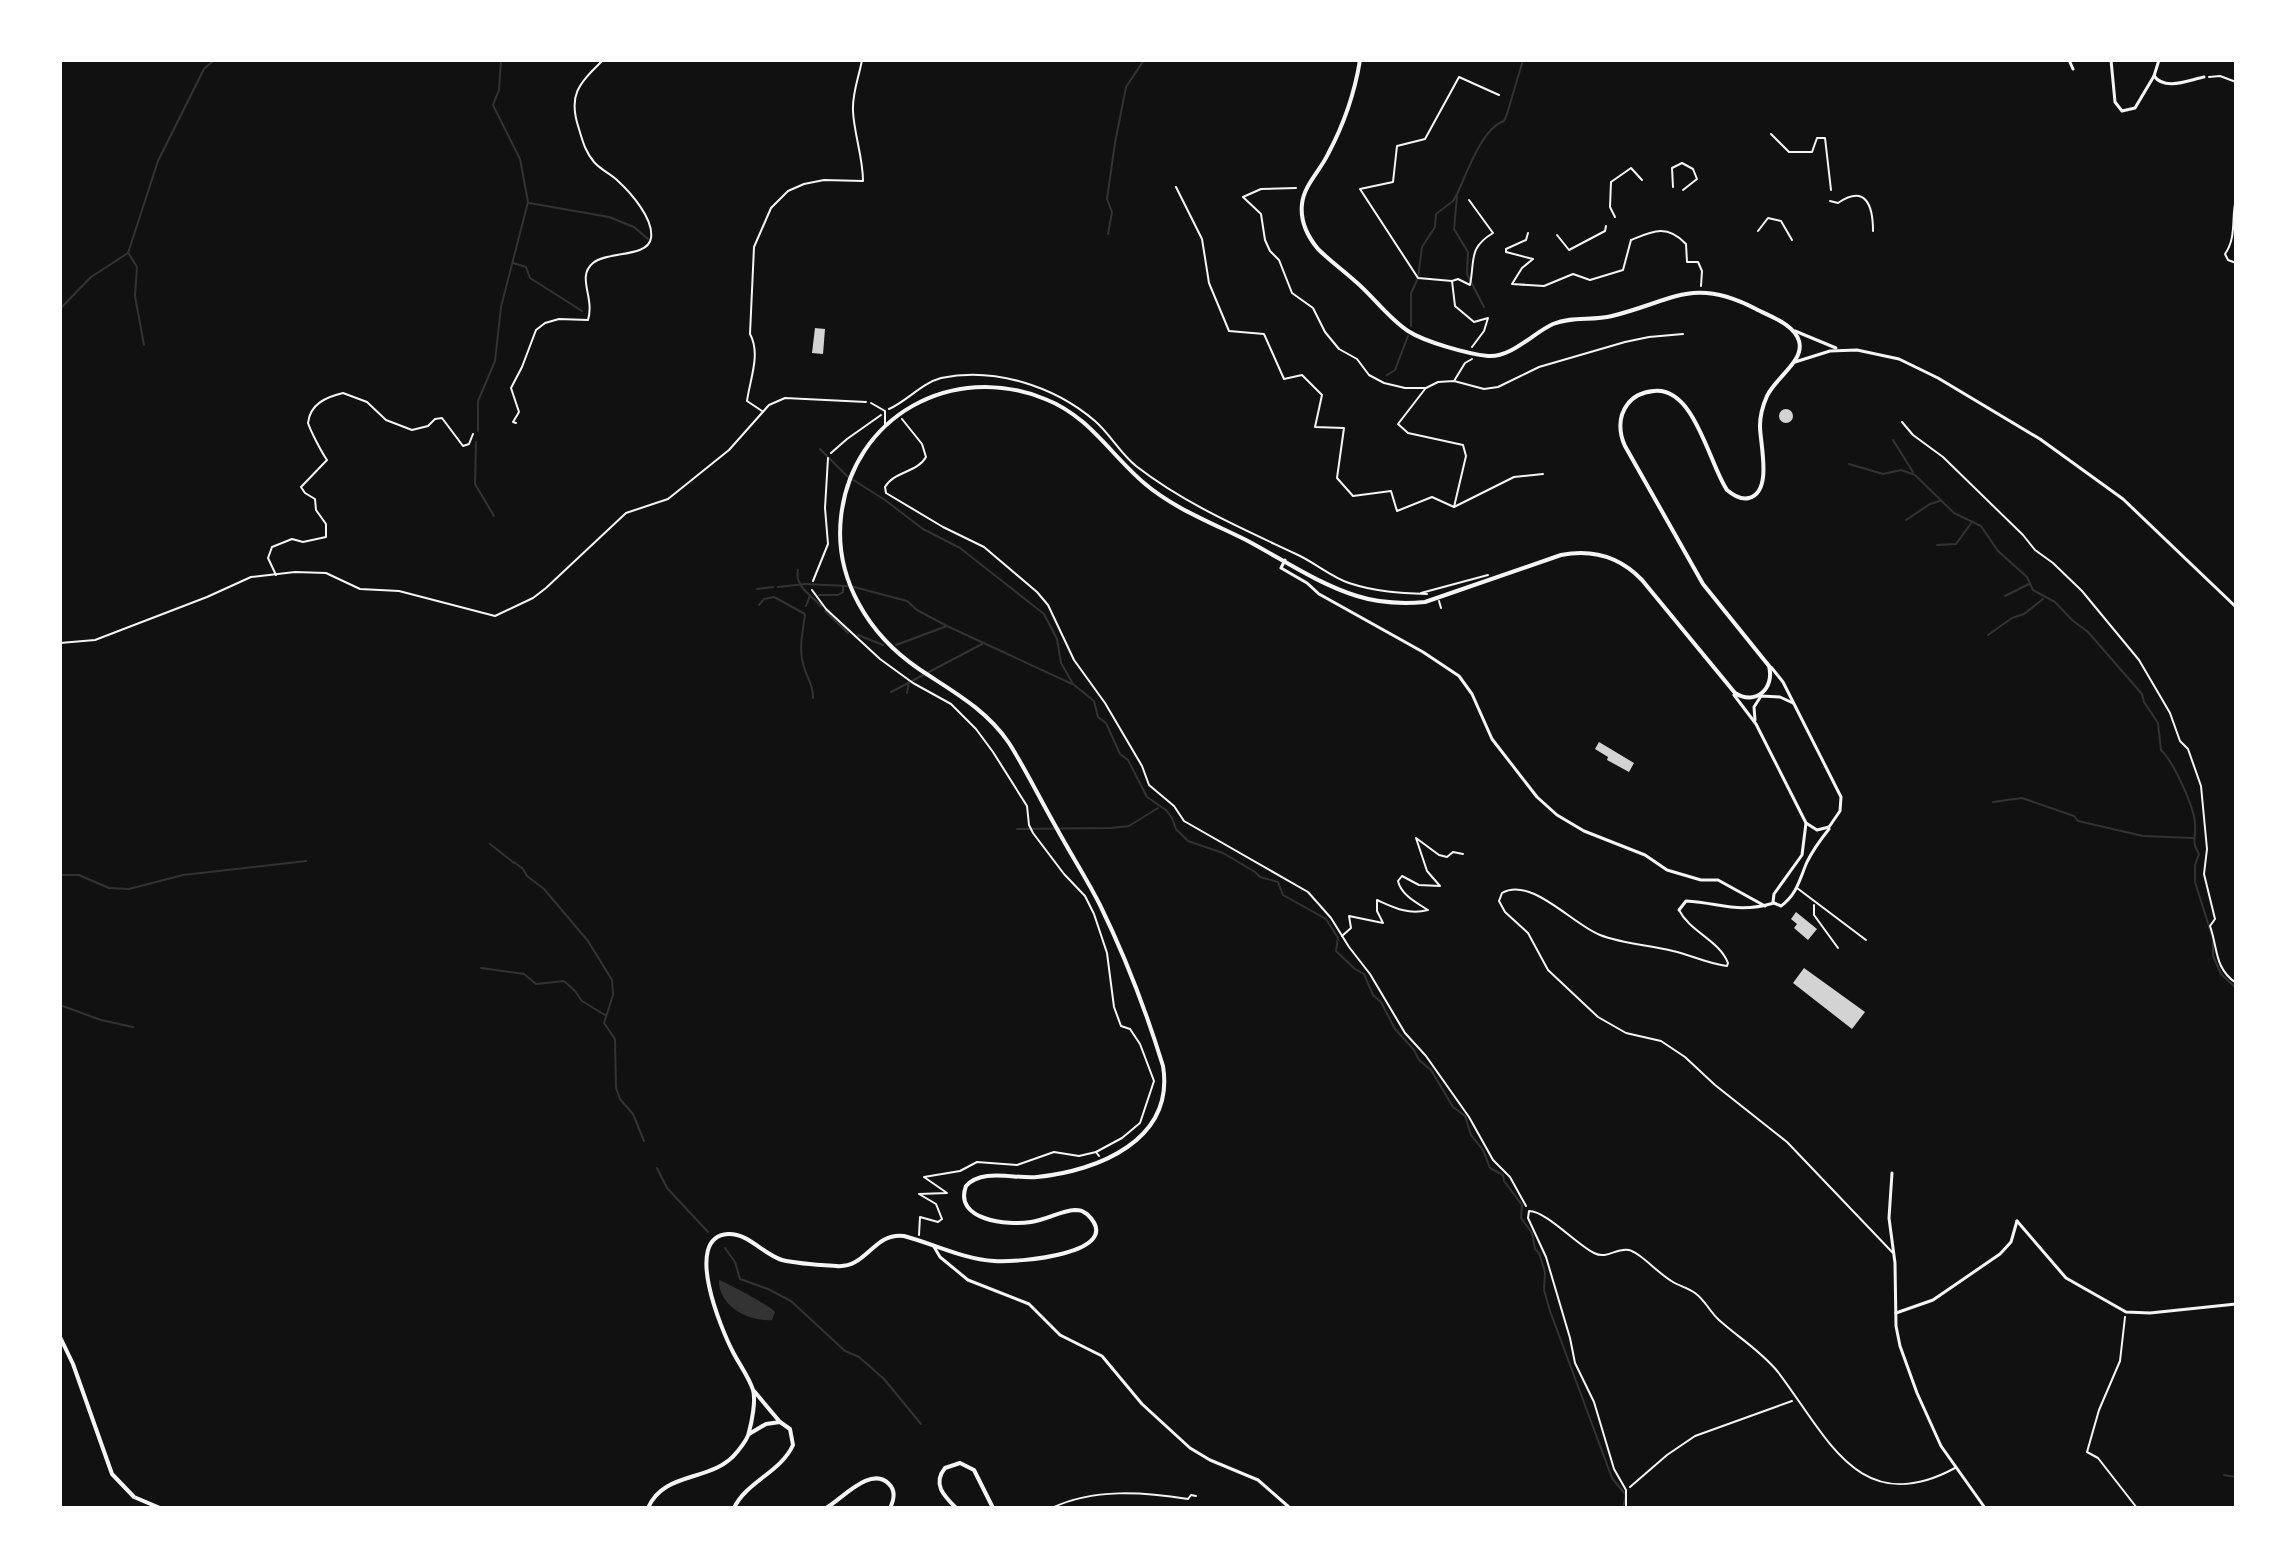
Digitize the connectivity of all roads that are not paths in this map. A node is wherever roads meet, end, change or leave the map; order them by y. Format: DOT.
graph roads {
  1 [pos="1360,60"];
  2 [pos="2069,60"];
  3 [pos="2111,60"];
  4 [pos="2159,60"];
  5 [pos="2073,69"];
  6 [pos="2154,76"];
  7 [pos="2204,77"];
  8 [pos="1792,330"];
  9 [pos="1840,349"];
  10 [pos="1794,363"];
  11 [pos="871,403"];
  12 [pos="885,425"];
  13 [pos="1285,560"];
  14 [pos="2236,607"];
  15 [pos="1765,660"];
  16 [pos="1724,682"];
  17 [pos="1761,696"];
  18 [pos="1794,704"];
  19 [pos="1756,724"];
  20 [pos="1836,820"];
  21 [pos="1806,823"];
  22 [pos="1797,888"];
  23 [pos="1814,902"];
  24 [pos="1774,903"];
  25 [pos="1765,906"];
  26 [pos="1679,910"];
  27 [pos="1866,940"];
  28 [pos="1838,948"];
  29 [pos="1892,1173"];
  30 [pos="932,1245"];
  31 [pos="1893,1254"];
  32 [pos="2236,1304"];
  33 [pos="1896,1313"];
  34 [pos="60,1337"];
  35 [pos="754,1391"];
  36 [pos="780,1422"];
  37 [pos="749,1434"];
  38 [pos="1956,1468"];
  39 [pos="139,1499"];
  40 [pos="137,1507"];
  41 [pos="160,1508"];
  42 [pos="648,1508"];
  43 [pos="734,1508"];
  44 [pos="826,1508"];
  45 [pos="890,1508"];
  46 [pos="956,1508"];
  47 [pos="993,1508"];
  48 [pos="1290,1508"];
  49 [pos="1626,1508"];
  50 [pos="1985,1508"];
  1 -- 8 [label="street"];
  2 -- 5 [label="street"];
  3 -- 6 [label="street"];
  4 -- 6 [label="street"];
  6 -- 7 [label="street"];
  8 -- 9 [label="street"];
  8 -- 10 [label="street"];
  9 -- 10 [label="street"];
  9 -- 14 [label="street"];
  10 -- 15 [label="street"];
  11 -- 12 [label="lane"];
  12 -- 13 [label="street"];
  12 -- 30 [label="street"];
  13 -- 16 [label="street"];
  13 -- 25 [label="street"];
  15 -- 17 [label="street"];
  15 -- 18 [label="street"];
  16 -- 17 [label="street"];
  16 -- 19 [label="street"];
  17 -- 18 [label="street"];
  17 -- 19 [label="street"];
  18 -- 20 [label="street"];
  19 -- 21 [label="street"];
  20 -- 21 [label="street"];
  20 -- 22 [label="street"];
  21 -- 24 [label="street"];
  22 -- 23 [label="lane"];
  22 -- 24 [label="street"];
  23 -- 27 [label="lane"];
  23 -- 28 [label="lane"];
  24 -- 25 [label="street"];
  25 -- 26 [label="street"];
  26 -- 31 [label="lane"];
  29 -- 31 [label="street"];
  30 -- 35 [label="street"];
  30 -- 48 [label="street"];
  31 -- 33 [label="street"];
  32 -- 33 [label="street"];
  33 -- 38 [label="street"];
  34 -- 39 [label="street"];
  35 -- 36 [label="street"];
  35 -- 37 [label="street"];
  36 -- 37 [label="street"];
  36 -- 43 [label="street"];
  37 -- 42 [label="street"];
  38 -- 49 [label="lane"];
  38 -- 50 [label="street"];
  39 -- 40 [label="street"];
  39 -- 41 [label="street"];
  44 -- 45 [label="street"];
  46 -- 47 [label="street"];
}
